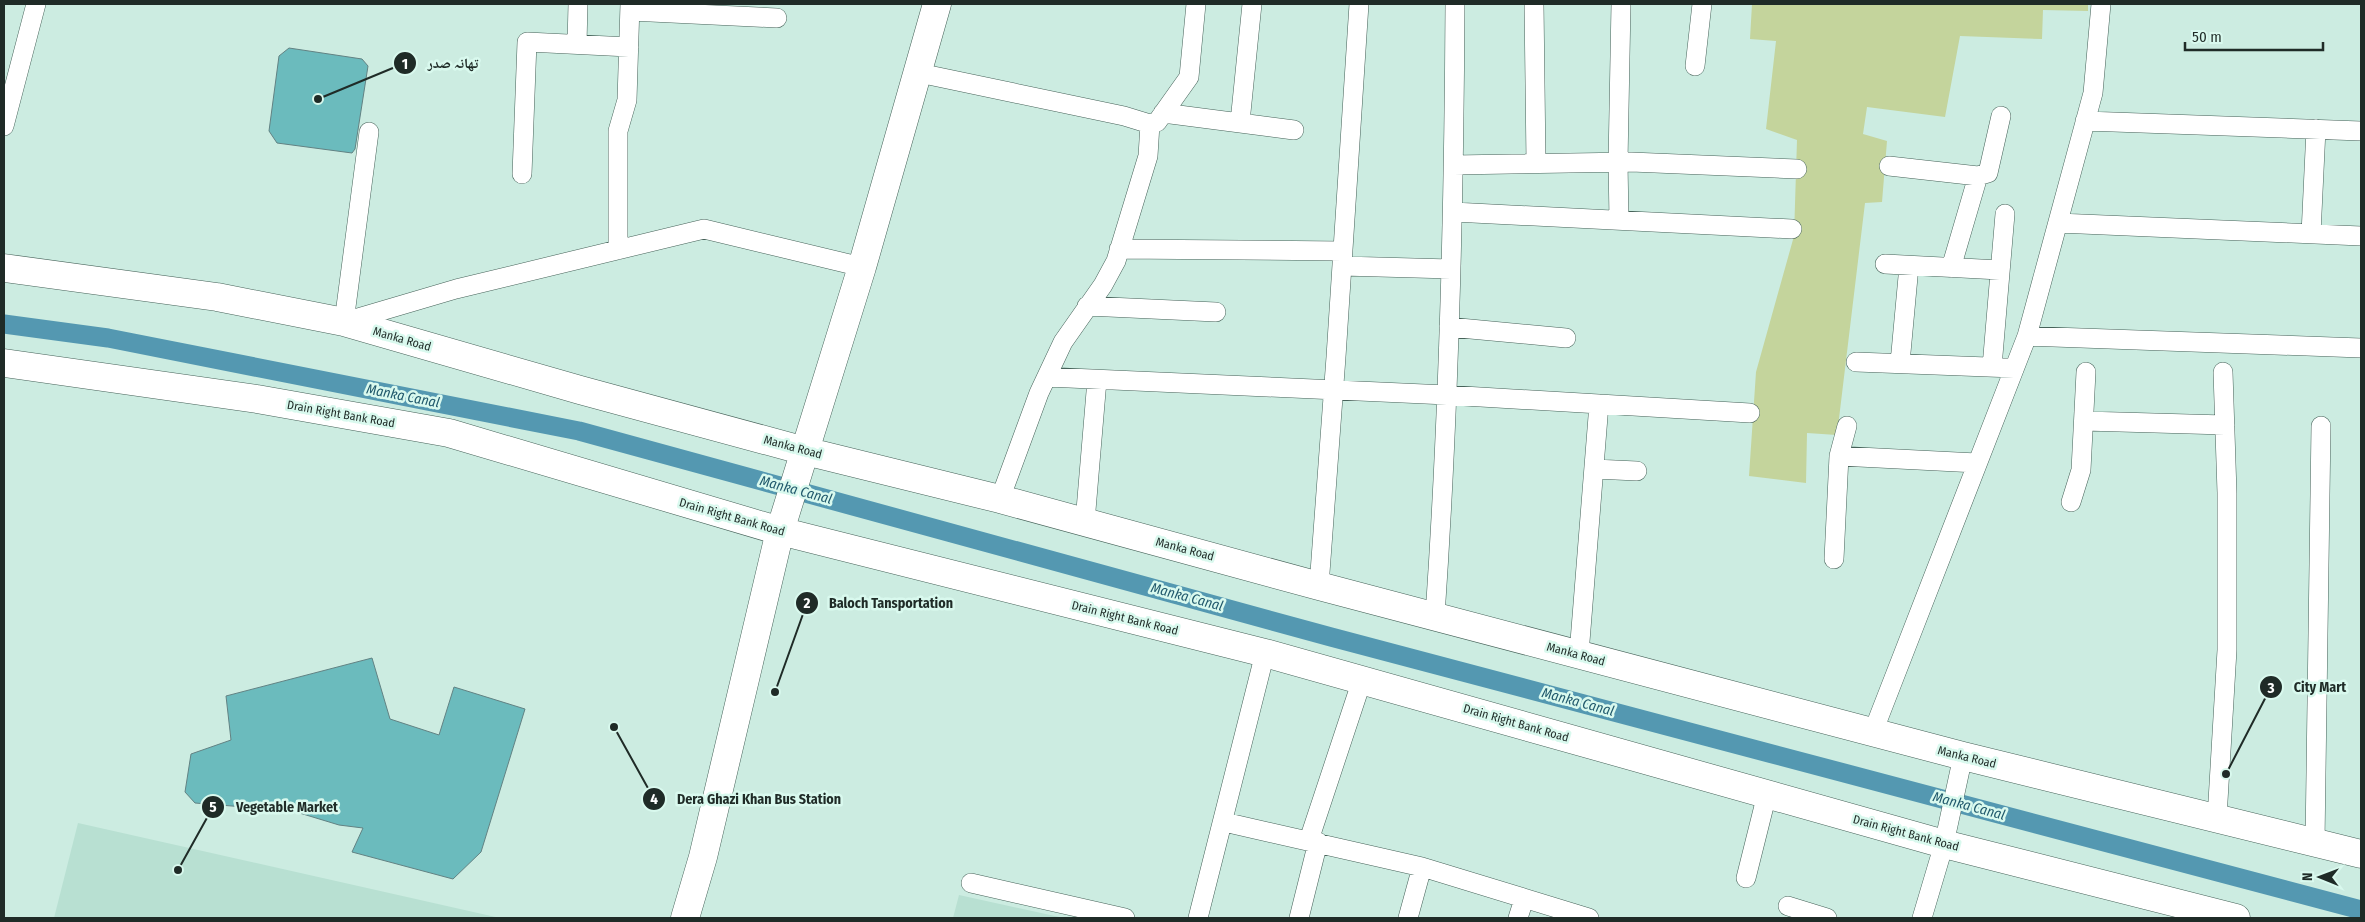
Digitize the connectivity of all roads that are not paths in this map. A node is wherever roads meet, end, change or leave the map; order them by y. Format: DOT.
graph roads {
  1 [pos="36,4"];
  2 [pos="578,4"];
  3 [pos="937,4"];
  4 [pos="1196,4"];
  5 [pos="1252,4"];
  6 [pos="1359,4"];
  7 [pos="1455,4"];
  8 [pos="1534,4"];
  9 [pos="1621,4"];
  10 [pos="1702,4"];
  11 [pos="2101,4"];
  12 [pos="630,7"];
  13 [pos="777,18"];
  14 [pos="577,44"];
  15 [pos="629,47"];
  16 [pos="1695,66"];
  17 [pos="919,73"];
  18 [pos="2001,116"];
  19 [pos="1156,119"];
  20 [pos="2085,121"];
  21 [pos="1240,122"];
  22 [pos="4,126"];
  23 [pos="2316,129"];
  24 [pos="1294,130"];
  25 [pos="2361,131"];
  26 [pos="369,132"];
  27 [pos="1618,162"];
  28 [pos="1536,163"];
  29 [pos="1454,165"];
  30 [pos="1889,166"];
  31 [pos="1797,169"];
  32 [pos="522,174"];
  33 [pos="1978,176"];
  34 [pos="1453,212"];
  35 [pos="2005,214"];
  36 [pos="1620,220"];
  37 [pos="2058,223"];
  38 [pos="1792,229"];
  39 [pos="2311,234"];
  40 [pos="2361,236"];
  41 [pos="618,250"];
  42 [pos="1119,250"];
  43 [pos="1342,258"];
  44 [pos="1885,264"];
  45 [pos="1909,266"];
  46 [pos="4,268"];
  47 [pos="862,268"];
  48 [pos="1951,268"];
  49 [pos="1451,269"];
  50 [pos="2000,270"];
  51 [pos="1087,306"];
  52 [pos="1216,312"];
  53 [pos="344,322"];
  54 [pos="1449,327"];
  55 [pos="2027,336"];
  56 [pos="1566,338"];
  57 [pos="2361,348"];
  58 [pos="1856,362"];
  59 [pos="4,363"];
  60 [pos="1900,363"];
  61 [pos="1992,367"];
  62 [pos="2014,368"];
  63 [pos="2086,372"];
  64 [pos="2223,372"];
  65 [pos="1046,377"];
  66 [pos="1097,380"];
  67 [pos="1334,391"];
  68 [pos="1447,395"];
  69 [pos="1600,404"];
  70 [pos="1750,413"];
  71 [pos="2084,421"];
  72 [pos="2225,425"];
  73 [pos="1847,426"];
  74 [pos="2321,426"];
  75 [pos="1839,456"];
  76 [pos="801,463"];
  77 [pos="1977,463"];
  78 [pos="1594,469"];
  79 [pos="1637,471"];
  80 [pos="1000,499"];
  81 [pos="2071,502"];
  82 [pos="1085,522"];
  83 [pos="780,531"];
  84 [pos="1834,559"];
  85 [pos="1319,586"];
  86 [pos="1435,616"];
  87 [pos="1265,653"];
  88 [pos="1579,654"];
  89 [pos="1362,680"];
  90 [pos="1873,732"];
  91 [pos="1963,756"];
  92 [pos="1767,794"];
  93 [pos="2217,818"];
  94 [pos="1224,822"];
  95 [pos="1314,841"];
  96 [pos="2315,842"];
  97 [pos="1944,844"];
  98 [pos="2361,854"];
  99 [pos="1422,867"];
  100 [pos="1746,878"];
  101 [pos="971,883"];
  102 [pos="1524,899"];
  103 [pos="1788,906"];
  104 [pos="685,918"];
  105 [pos="1125,918"];
  106 [pos="1198,918"];
  107 [pos="1299,918"];
  108 [pos="1408,918"];
  109 [pos="1518,918"];
  110 [pos="1588,918"];
  111 [pos="1827,918"];
  112 [pos="1922,918"];
  113 [pos="2236,918"];
  1 -- 22 [label="street"];
  2 -- 14 [label="street"];
  3 -- 17 [label="main road"];
  4 -- 19 [label="street"];
  5 -- 21 [label="street"];
  6 -- 43 [label="street"];
  7 -- 29 [label="street"];
  8 -- 28 [label="street"];
  9 -- 27 [label="street"];
  10 -- 16 [label="street"];
  11 -- 20 [label="street"];
  12 -- 13 [label="street"];
  12 -- 15 [label="street"];
  14 -- 15 [label="street"];
  14 -- 32 [label="street"];
  15 -- 41 [label="street"];
  17 -- 19 [label="street"];
  17 -- 47 [label="main road"];
  18 -- 33 [label="street"];
  19 -- 21 [label="street"];
  19 -- 42 [label="street"];
  20 -- 23 [label="street"];
  20 -- 37 [label="street"];
  21 -- 24 [label="street"];
  23 -- 25 [label="street"];
  23 -- 39 [label="street"];
  26 -- 53 [label="street"];
  27 -- 28 [label="street"];
  27 -- 31 [label="street"];
  27 -- 36 [label="street"];
  28 -- 29 [label="street"];
  29 -- 34 [label="street"];
  30 -- 33 [label="street"];
  33 -- 48 [label="street"];
  34 -- 36 [label="street"];
  34 -- 49 [label="street"];
  35 -- 50 [label="street"];
  36 -- 38 [label="street"];
  37 -- 39 [label="street"];
  37 -- 55 [label="street"];
  39 -- 40 [label="street"];
  41 -- 47 [label="street"];
  41 -- 53 [label="street"];
  42 -- 43 [label="street"];
  42 -- 51 [label="street"];
  43 -- 49 [label="street"];
  43 -- 67 [label="street"];
  44 -- 45 [label="street"];
  45 -- 48 [label="street"];
  45 -- 60 [label="street"];
  46 -- 53 [label="main road, Manka Road"];
  47 -- 76 [label="main road"];
  48 -- 50 [label="street"];
  49 -- 54 [label="street"];
  50 -- 61 [label="street"];
  51 -- 52 [label="street"];
  51 -- 65 [label="street"];
  53 -- 76 [label="main road, Manka Road"];
  54 -- 56 [label="street"];
  54 -- 68 [label="street"];
  55 -- 57 [label="street"];
  55 -- 62 [label="street"];
  58 -- 60 [label="street"];
  59 -- 83 [label="main road, Drain Right Bank Road"];
  60 -- 61 [label="street"];
  61 -- 62 [label="street"];
  62 -- 77 [label="street"];
  63 -- 71 [label="street"];
  64 -- 72 [label="street"];
  65 -- 66 [label="street"];
  65 -- 80 [label="street"];
  66 -- 67 [label="street"];
  66 -- 82 [label="street"];
  67 -- 68 [label="street"];
  67 -- 85 [label="street"];
  68 -- 69 [label="street"];
  68 -- 86 [label="street"];
  69 -- 70 [label="street"];
  69 -- 78 [label="street"];
  71 -- 72 [label="street"];
  71 -- 81 [label="street"];
  72 -- 93 [label="street"];
  73 -- 75 [label="street"];
  74 -- 96 [label="street"];
  75 -- 77 [label="street"];
  75 -- 84 [label="street"];
  76 -- 80 [label="main road, Manka Road"];
  76 -- 83 [label="main road"];
  77 -- 90 [label="street"];
  78 -- 79 [label="street"];
  78 -- 88 [label="street"];
  80 -- 82 [label="main road, Manka Road"];
  82 -- 85 [label="main road, Manka Road"];
  83 -- 87 [label="main road, Drain Right Bank Road"];
  83 -- 104 [label="main road"];
  85 -- 86 [label="main road, Manka Road"];
  86 -- 88 [label="main road, Manka Road"];
  87 -- 89 [label="main road, Drain Right Bank Road"];
  87 -- 94 [label="street"];
  88 -- 90 [label="main road, Manka Road"];
  89 -- 92 [label="main road, Drain Right Bank Road"];
  89 -- 95 [label="street"];
  90 -- 91 [label="main road, Manka Road"];
  91 -- 93 [label="main road, Manka Road"];
  91 -- 97 [label="street"];
  92 -- 97 [label="main road, Drain Right Bank Road"];
  92 -- 100 [label="street"];
  93 -- 96 [label="main road, Manka Road"];
  94 -- 95 [label="street"];
  94 -- 106 [label="street"];
  95 -- 99 [label="street"];
  95 -- 107 [label="street"];
  96 -- 98 [label="main road, Manka Road"];
  97 -- 112 [label="street"];
  97 -- 113 [label="main road, Drain Right Bank Road"];
  99 -- 102 [label="street"];
  99 -- 108 [label="street"];
  101 -- 105 [label="street"];
  102 -- 109 [label="street"];
  102 -- 110 [label="street"];
  103 -- 111 [label="street"];
}
